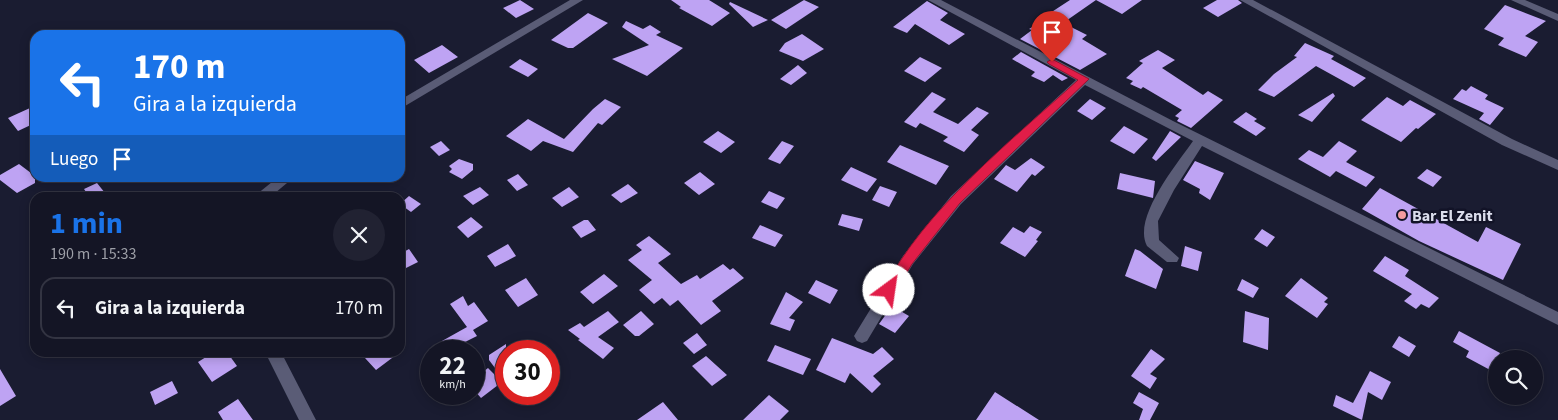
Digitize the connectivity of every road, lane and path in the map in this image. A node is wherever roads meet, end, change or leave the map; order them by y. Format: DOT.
graph roads {
  1 [pos="578,0"];
  2 [pos="933,0"];
  3 [pos="1246,0"];
  4 [pos="1516,0"];
  5 [pos="1558,18"];
  6 [pos="1084,79"];
  7 [pos="405,102"];
  8 [pos="1200,140"];
  9 [pos="1558,165"];
  10 [pos="281,182"];
  11 [pos="268,192"];
  12 [pos="1172,258"];
  13 [pos="1558,318"];
  14 [pos="862,336"];
  15 [pos="276,357"];
  16 [pos="308,420"];
  1 -- 7 [label="street"];
  2 -- 6 [label="street"];
  3 -- 9 [label="street"];
  4 -- 5 [label="street"];
  6 -- 8 [label="street"];
  6 -- 14 [label="street"];
  8 -- 12 [label="street"];
  8 -- 13 [label="street"];
  10 -- 11 [label="street"];
  15 -- 16 [label="street"];
}
